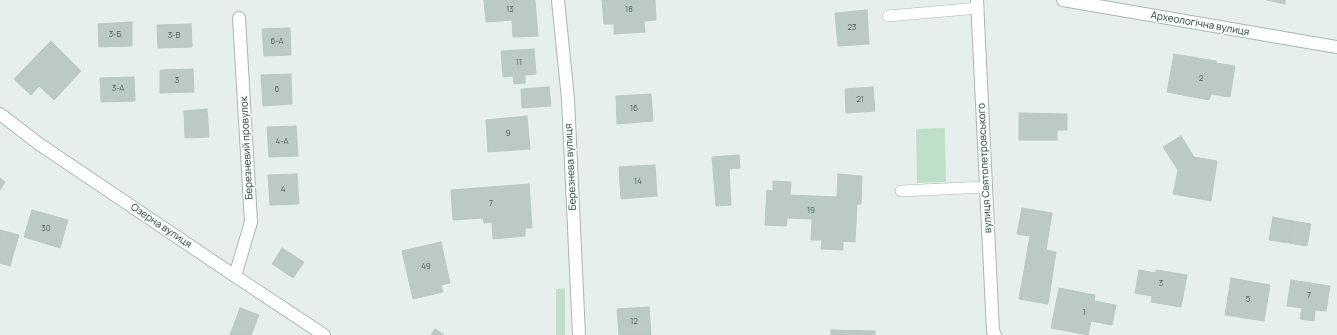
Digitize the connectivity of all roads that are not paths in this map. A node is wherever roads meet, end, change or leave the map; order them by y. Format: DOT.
graph roads {
  1 [pos="558,0"];
  2 [pos="1063,0"];
  3 [pos="978,4"];
  4 [pos="888,16"];
  5 [pos="240,18"];
  6 [pos="1337,47"];
  7 [pos="0,114"];
  8 [pos="986,187"];
  9 [pos="901,191"];
  10 [pos="235,276"];
  11 [pos="322,334"];
  12 [pos="579,335"];
  13 [pos="995,335"];
  1 -- 12 [label="street, Березнева вулиця"];
  2 -- 6 [label="street, Археологічна вулиця"];
  3 -- 4 [label="lane"];
  3 -- 8 [label="street, вулиця Святопетровського"];
  5 -- 10 [label="street, Березневий провулок"];
  7 -- 10 [label="street, Озерна вулиця"];
  8 -- 9 [label="lane"];
  8 -- 13 [label="street, вулиця Святопетровського"];
  10 -- 11 [label="street, Озерна вулиця"];
}
